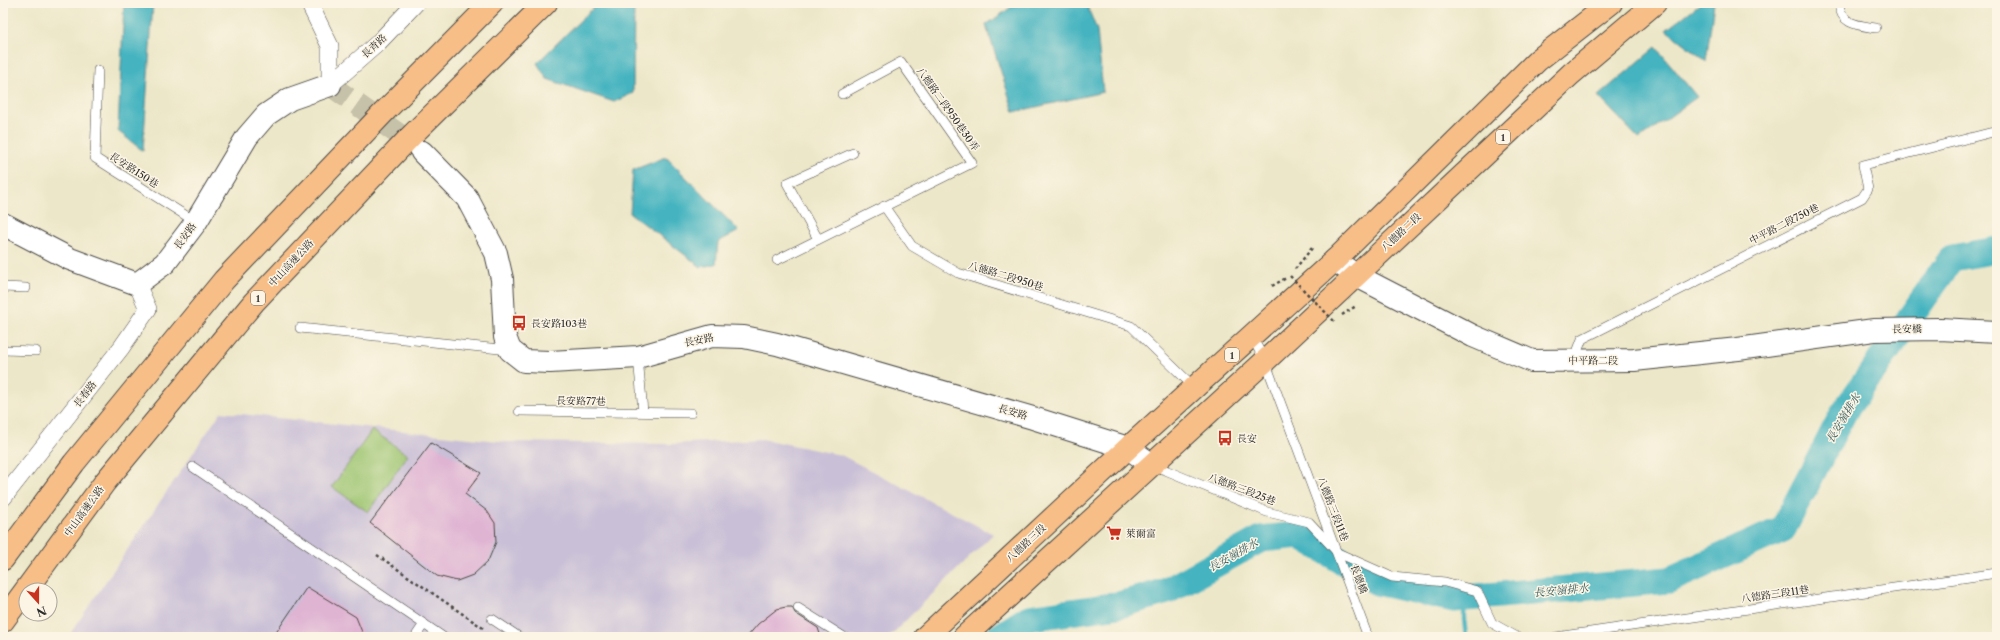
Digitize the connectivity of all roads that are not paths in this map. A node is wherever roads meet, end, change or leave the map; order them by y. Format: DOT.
graph roads {
  1 [pos="308,3"];
  2 [pos="416,3"];
  3 [pos="492,3"];
  4 [pos="546,3"];
  5 [pos="1611,3"];
  6 [pos="1655,3"];
  7 [pos="1839,3"];
  8 [pos="1876,28"];
  9 [pos="98,70"];
  10 [pos="330,85"];
  11 [pos="842,94"];
  12 [pos="1997,131"];
  13 [pos="422,152"];
  14 [pos="853,153"];
  15 [pos="884,206"];
  16 [pos="196,222"];
  17 [pos="3,224"];
  18 [pos="818,239"];
  19 [pos="777,260"];
  20 [pos="1335,260"];
  21 [pos="1355,275"];
  22 [pos="137,284"];
  23 [pos="3,287"];
  24 [pos="26,288"];
  25 [pos="300,328"];
  26 [pos="1874,330"];
  27 [pos="1997,332"];
  28 [pos="1252,337"];
  29 [pos="3,350"];
  30 [pos="510,350"];
  31 [pos="36,351"];
  32 [pos="638,357"];
  33 [pos="1574,360"];
  34 [pos="1264,362"];
  35 [pos="1195,388"];
  36 [pos="519,411"];
  37 [pos="643,412"];
  38 [pos="691,413"];
  39 [pos="1128,448"];
  40 [pos="1151,464"];
  41 [pos="193,467"];
  42 [pos="3,498"];
  43 [pos="1338,553"];
  44 [pos="3,559"];
  45 [pos="1997,574"];
  46 [pos="798,608"];
  47 [pos="492,619"];
  48 [pos="3,621"];
  49 [pos="424,624"];
  50 [pos="415,637"];
  51 [pos="443,637"];
  52 [pos="519,637"];
  53 [pos="844,637"];
  54 [pos="925,637"];
  55 [pos="964,637"];
  56 [pos="1368,637"];
  57 [pos="1518,637"];
  58 [pos="1556,637"];
  1 -- 10 [label="street"];
  2 -- 10 [label="street, 長青路"];
  3 -- 44 [label="main road"];
  4 -- 48 [label="main road, 中山高速公路 / 1"];
  5 -- 20 [label="main road, 1"];
  6 -- 21 [label="main road, 八德路二段 / 1"];
  7 -- 8 [label="lane"];
  9 -- 16 [label="lane, 長安路150巷"];
  10 -- 16 [label="street, 長安路"];
  11 -- 15 [label="lane, 八德路二段950巷30弄"];
  12 -- 33 [label="lane, 中平路二段750巷"];
  13 -- 30 [label="street"];
  14 -- 18 [label="lane"];
  15 -- 18 [label="lane"];
  15 -- 35 [label="lane, 八德路二段950巷"];
  16 -- 22 [label="street, 長安路"];
  17 -- 22 [label="street"];
  18 -- 19 [label="lane"];
  20 -- 21 [label="street, 中平路二段"];
  20 -- 28 [label="main road, 1"];
  21 -- 33 [label="street, 中平路二段"];
  21 -- 34 [label="main road, 八德路二段 / 1"];
  22 -- 42 [label="street, 長春路"];
  23 -- 24 [label="lane"];
  25 -- 30 [label="lane"];
  26 -- 27 [label="street, 長安橋"];
  26 -- 33 [label="street, 中平路二段"];
  28 -- 34 [label="lane, 八德路三段11巷"];
  28 -- 35 [label="main road, 1"];
  29 -- 31 [label="lane"];
  30 -- 32 [label="street, 長安路"];
  32 -- 37 [label="lane"];
  32 -- 39 [label="street, 長安路"];
  34 -- 40 [label="main road, 八德路二段 / 1"];
  34 -- 43 [label="lane, 八德路三段11巷"];
  35 -- 39 [label="main road, 1"];
  36 -- 37 [label="lane, 長安路77巷"];
  37 -- 38 [label="lane, 長安路77巷"];
  39 -- 40 [label="street, 長安路"];
  39 -- 54 [label="main road, 八德路三段 / 1"];
  40 -- 43 [label="lane, 八德路三段25巷"];
  40 -- 55 [label="main road, 1"];
  41 -- 49 [label="lane"];
  43 -- 56 [label="lane, 長德橋"];
  43 -- 57 [label="lane, 八德路三段11巷"];
  45 -- 58 [label="lane, 八德路三段11巷"];
  46 -- 53 [label="lane"];
  47 -- 52 [label="lane"];
  49 -- 50 [label="lane"];
  49 -- 51 [label="lane"];
}
